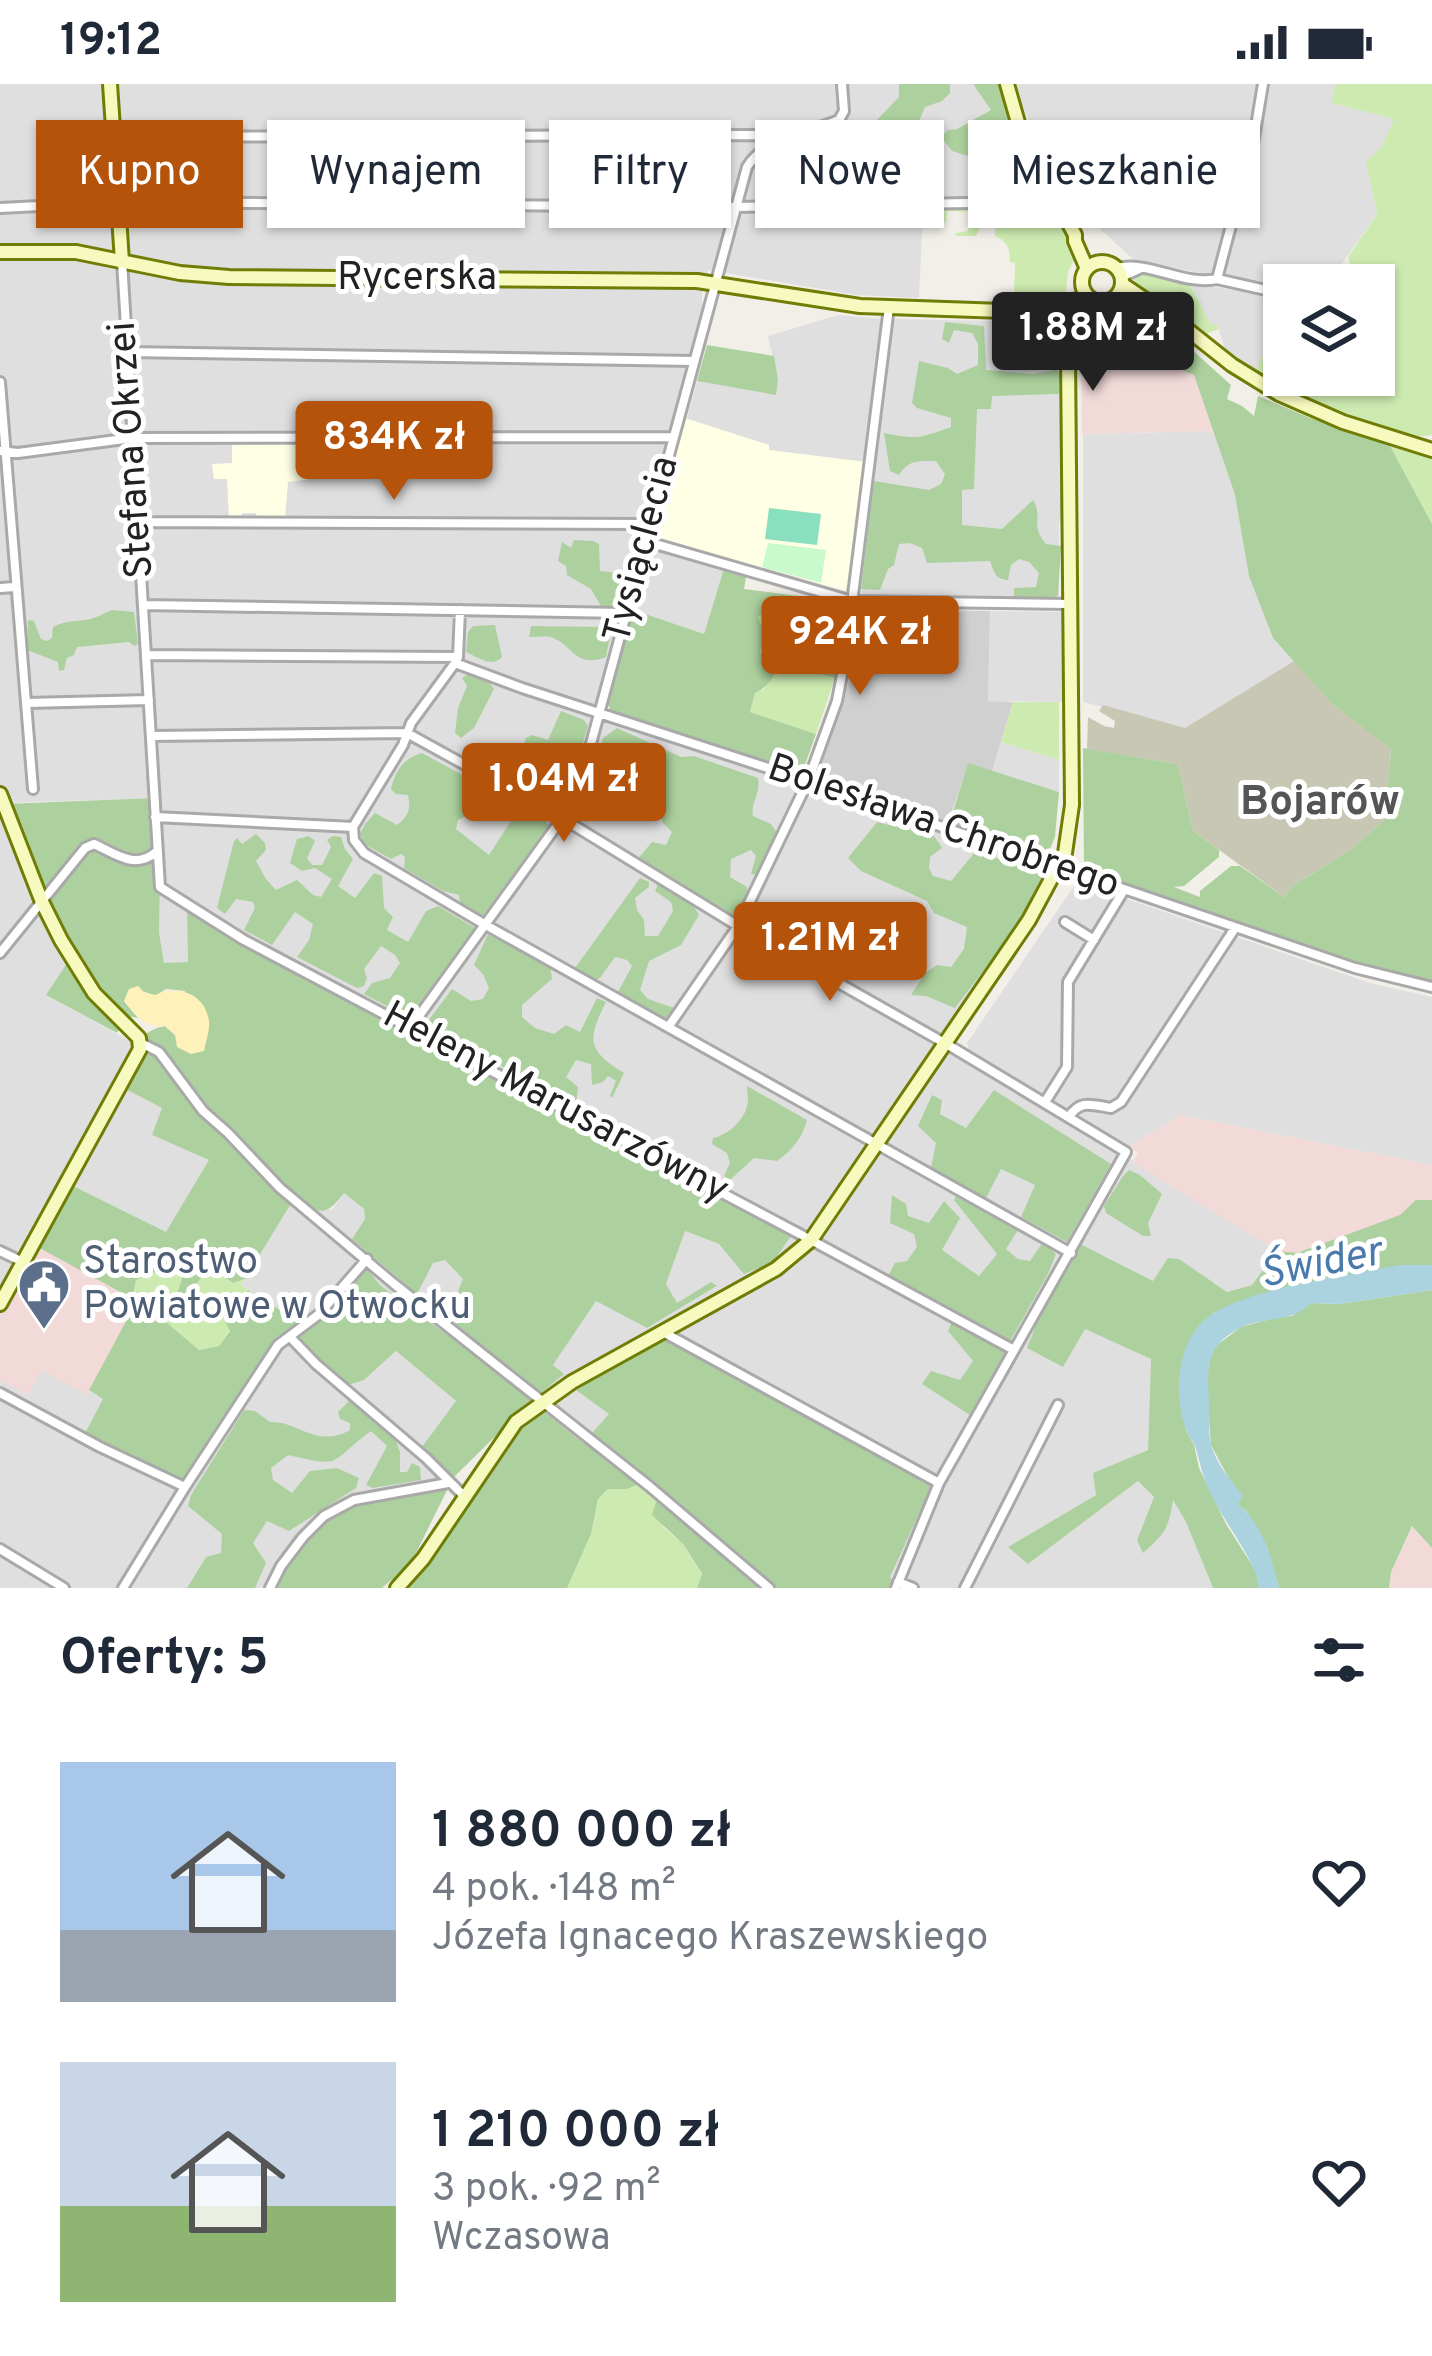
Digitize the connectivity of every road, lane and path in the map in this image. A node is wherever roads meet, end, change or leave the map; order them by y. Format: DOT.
graph roads {
  1 [pos="110,84"];
  2 [pos="842,84"];
  3 [pos="1007,84"];
  4 [pos="1263,84"];
  5 [pos="113,120"];
  6 [pos="838,120"];
  7 [pos="755,135"];
  8 [pos="243,137"];
  9 [pos="755,156"];
  10 [pos="243,203"];
  11 [pos="968,203"];
  12 [pos="36,206"];
  13 [pos="735,207"];
  14 [pos="0,208"];
  15 [pos="120,228"];
  16 [pos="0,252"];
  17 [pos="122,261"];
  18 [pos="1093,266"];
  19 [pos="1216,279"];
  20 [pos="715,282"];
  21 [pos="1104,288"];
  22 [pos="1263,289"];
  23 [pos="890,308"];
  24 [pos="1053,309"];
  25 [pos="1076,324"];
  26 [pos="126,352"];
  27 [pos="694,361"];
  28 [pos="0,382"];
  29 [pos="132,437"];
  30 [pos="673,437"];
  31 [pos="1432,450"];
  32 [pos="3,451"];
  33 [pos="137,522"];
  34 [pos="649,524"];
  35 [pos="645,541"];
  36 [pos="15,586"];
  37 [pos="0,588"];
  38 [pos="852,601"];
  39 [pos="143,604"];
  40 [pos="1071,604"];
  41 [pos="460,610"];
  42 [pos="625,613"];
  43 [pos="146,655"];
  44 [pos="456,660"];
  45 [pos="149,700"];
  46 [pos="27,703"];
  47 [pos="601,713"];
  48 [pos="407,734"];
  49 [pos="151,736"];
  50 [pos="808,781"];
  51 [pos="33,789"];
  52 [pos="0,794"];
  53 [pos="155,817"];
  54 [pos="565,820"];
  55 [pos="353,827"];
  56 [pos="157,852"];
  57 [pos="1059,868"];
  58 [pos="1124,890"];
  59 [pos="42,902"];
  60 [pos="1066,922"];
  61 [pos="484,924"];
  62 [pos="738,926"];
  63 [pos="1235,928"];
  64 [pos="1094,940"];
  65 [pos="0,953"];
  66 [pos="1432,987"];
  67 [pos="669,1026"];
  68 [pos="411,1027"];
  69 [pos="141,1043"];
  70 [pos="945,1043"];
  71 [pos="1046,1100"];
  72 [pos="1070,1115"];
  73 [pos="877,1144"];
  74 [pos="812,1240"];
  75 [pos="0,1251"];
  76 [pos="1071,1253"];
  77 [pos="368,1259"];
  78 [pos="24,1262"];
  79 [pos="0,1304"];
  80 [pos="661,1332"];
  81 [pos="290,1337"];
  82 [pos="1014,1350"];
  83 [pos="0,1393"];
  84 [pos="542,1400"];
  85 [pos="1058,1405"];
  86 [pos="449,1483"];
  87 [pos="939,1483"];
  88 [pos="185,1487"];
  89 [pos="465,1497"];
  90 [pos="0,1549"];
  91 [pos="897,1585"];
  92 [pos="64,1588"];
  93 [pos="123,1588"];
  94 [pos="269,1588"];
  95 [pos="397,1588"];
  96 [pos="769,1588"];
  97 [pos="913,1588"];
  98 [pos="965,1588"];
  1 -- 5 [label="street, Stefana Okrzei"];
  2 -- 6 [label="street"];
  3 -- 18 [label="street"];
  4 -- 19 [label="street"];
  7 -- 8 [label="street"];
  9 -- 13 [label="street, Tysiąclecia"];
  10 -- 13 [label="street"];
  11 -- 13 [label="street"];
  12 -- 14 [label="street"];
  13 -- 20 [label="street, Tysiąclecia"];
  15 -- 17 [label="street, Stefana Okrzei"];
  16 -- 17 [label="street, Rycerska"];
  17 -- 20 [label="street, Rycerska"];
  17 -- 26 [label="street, Stefana Okrzei"];
  18 -- 21 [label="street"];
  18 -- 21 [label="street"];
  19 -- 21 [label="street"];
  19 -- 22 [label="street"];
  20 -- 23 [label="street, Rycerska"];
  20 -- 27 [label="street, Tysiąclecia"];
  21 -- 24 [label="street"];
  21 -- 25 [label="street"];
  21 -- 31 [label="street"];
  23 -- 24 [label="street, Rycerska"];
  23 -- 38 [label="street"];
  24 -- 25 [label="street"];
  25 -- 40 [label="street"];
  26 -- 27 [label="street"];
  26 -- 29 [label="street, Stefana Okrzei"];
  27 -- 30 [label="street, Tysiąclecia"];
  28 -- 32 [label="street"];
  29 -- 30 [label="street"];
  29 -- 32 [label="street"];
  29 -- 33 [label="street, Stefana Okrzei"];
  30 -- 34 [label="street, Tysiąclecia"];
  32 -- 36 [label="street"];
  33 -- 34 [label="street"];
  33 -- 39 [label="street, Stefana Okrzei"];
  34 -- 35 [label="street, Tysiąclecia"];
  35 -- 38 [label="street"];
  35 -- 42 [label="street, Tysiąclecia"];
  36 -- 37 [label="street"];
  36 -- 46 [label="street"];
  38 -- 40 [label="street"];
  38 -- 50 [label="street"];
  39 -- 41 [label="street"];
  39 -- 43 [label="street, Stefana Okrzei"];
  40 -- 57 [label="street"];
  41 -- 42 [label="street"];
  41 -- 44 [label="street"];
  42 -- 47 [label="street, Tysiąclecia"];
  43 -- 44 [label="street"];
  43 -- 45 [label="street, Stefana Okrzei"];
  44 -- 47 [label="street, Bolesława Chrobrego"];
  44 -- 48 [label="street"];
  45 -- 46 [label="street"];
  45 -- 49 [label="street, Stefana Okrzei"];
  46 -- 51 [label="street"];
  47 -- 50 [label="street, Bolesława Chrobrego"];
  47 -- 54 [label="street, Tysiąclecia"];
  48 -- 49 [label="street"];
  48 -- 54 [label="street"];
  48 -- 55 [label="street"];
  49 -- 53 [label="street, Stefana Okrzei"];
  50 -- 57 [label="street, Bolesława Chrobrego"];
  50 -- 62 [label="street"];
  52 -- 59 [label="street"];
  53 -- 55 [label="street"];
  53 -- 56 [label="street, Heleny Marusarzówny"];
  54 -- 61 [label="street, Tysiąclecia"];
  54 -- 62 [label="street"];
  55 -- 61 [label="street"];
  56 -- 59 [label="street"];
  56 -- 68 [label="street, Heleny Marusarzówny"];
  57 -- 58 [label="street, Bolesława Chrobrego"];
  57 -- 70 [label="street"];
  58 -- 63 [label="street, Bolesława Chrobrego"];
  58 -- 64 [label="street"];
  59 -- 65 [label="street"];
  59 -- 69 [label="street"];
  60 -- 64 [label="street"];
  61 -- 67 [label="street"];
  61 -- 68 [label="street, Tysiąclecia"];
  62 -- 67 [label="street"];
  62 -- 70 [label="street"];
  63 -- 66 [label="street, Bolesława Chrobrego"];
  63 -- 72 [label="street"];
  64 -- 71 [label="street"];
  67 -- 73 [label="street"];
  68 -- 74 [label="street, Heleny Marusarzówny"];
  69 -- 77 [label="street"];
  69 -- 78 [label="street"];
  70 -- 71 [label="street"];
  70 -- 73 [label="street"];
  71 -- 72 [label="street"];
  72 -- 76 [label="street"];
  73 -- 74 [label="street"];
  73 -- 76 [label="street"];
  74 -- 80 [label="street"];
  74 -- 82 [label="street, Heleny Marusarzówny"];
  75 -- 78 [label="street"];
  76 -- 82 [label="street"];
  77 -- 81 [label="street"];
  77 -- 84 [label="street"];
  78 -- 79 [label="street"];
  80 -- 84 [label="street"];
  80 -- 87 [label="street"];
  81 -- 86 [label="street"];
  81 -- 88 [label="street"];
  82 -- 87 [label="street"];
  83 -- 88 [label="street"];
  84 -- 89 [label="street"];
  84 -- 96 [label="street"];
  85 -- 98 [label="street"];
  86 -- 89 [label="street"];
  86 -- 94 [label="street"];
  87 -- 91 [label="street"];
  88 -- 93 [label="street"];
  89 -- 95 [label="street"];
  90 -- 92 [label="street"];
  91 -- 97 [label="street"];
}
